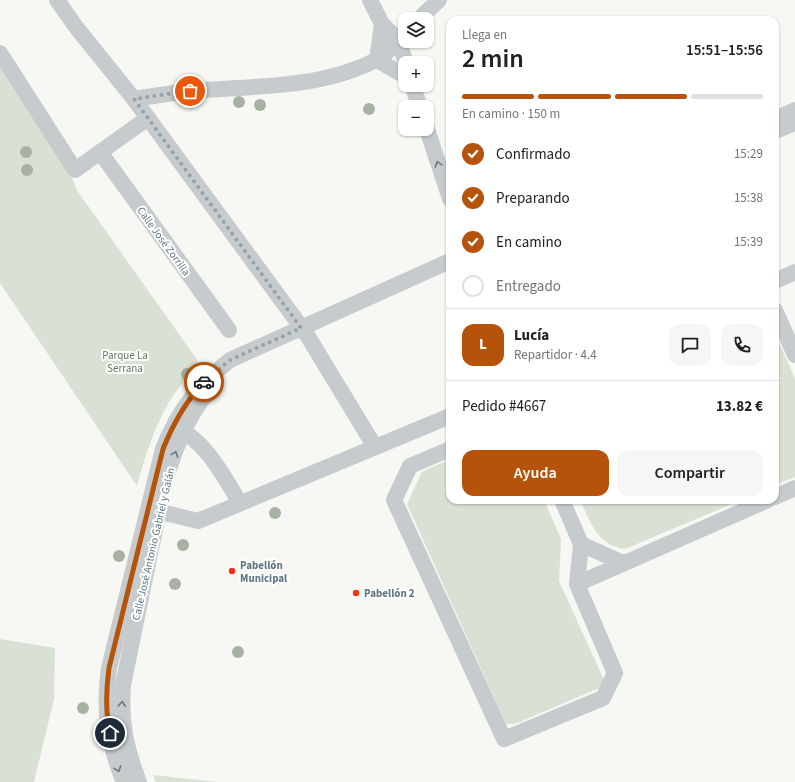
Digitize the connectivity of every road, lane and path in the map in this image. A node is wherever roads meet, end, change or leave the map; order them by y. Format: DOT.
graph roads {
  1 [pos="57,0"];
  2 [pos="370,0"];
  3 [pos="438,0"];
  4 [pos="426,12"];
  5 [pos="382,24"];
  6 [pos="398,35"];
  7 [pos="398,42"];
  8 [pos="0,53"];
  9 [pos="377,60"];
  10 [pos="398,72"];
  11 [pos="134,99"];
  12 [pos="795,110"];
  13 [pos="779,117"];
  14 [pos="148,118"];
  15 [pos="795,123"];
  16 [pos="779,130"];
  17 [pos="429,136"];
  18 [pos="100,152"];
  19 [pos="446,187"];
  20 [pos="446,263"];
  21 [pos="795,272"];
  22 [pos="446,273"];
  23 [pos="779,279"];
  24 [pos="779,319"];
  25 [pos="229,330"];
  26 [pos="304,331"];
  27 [pos="795,355"];
  28 [pos="446,418"];
  29 [pos="178,429"];
  30 [pos="375,447"];
  31 [pos="446,451"];
  32 [pos="795,488"];
  33 [pos="779,495"];
  34 [pos="240,503"];
  35 [pos="564,504"];
  36 [pos="759,504"];
  37 [pos="154,510"];
  38 [pos="581,544"];
  39 [pos="623,563"];
  40 [pos="577,584"];
  41 [pos="124,782"];
  42 [pos="139,782"];
  1 -- 11 [label="street"];
  2 -- 5 [label="street"];
  3 -- 4 [label="street"];
  5 -- 6 [label="street"];
  5 -- 9 [label="street"];
  7 -- 9 [label="street"];
  8 -- 18 [label="street"];
  9 -- 10 [label="street"];
  9 -- 11 [label="street"];
  11 -- 14 [label="street"];
  12 -- 13 [label="street"];
  14 -- 18 [label="street"];
  14 -- 26 [label="street"];
  15 -- 16 [label="street"];
  19 -- 17 [label="street, one-way"];
  18 -- 25 [label="street, Calle José Zorrilla"];
  20 -- 26 [label="street, Calle José Antonio Gabriel y Galán"];
  21 -- 23 [label="street"];
  22 -- 26 [label="street, Calle José Antonio Gabriel y Galán"];
  24 -- 27 [label="street"];
  26 -- 29 [label="street, Calle José Antonio Gabriel y Galán"];
  26 -- 30 [label="street"];
  28 -- 30 [label="street"];
  29 -- 34 [label="street"];
  29 -- 37 [label="street, Calle José Antonio Gabriel y Galán"];
  30 -- 34 [label="street"];
  31 -- 40 [label="street"];
  32 -- 33 [label="street"];
  34 -- 37 [label="street"];
  35 -- 38 [label="street"];
  36 -- 39 [label="street"];
  37 -- 41 [label="street, Calle José Antonio Gabriel y Galán, one-way"];
  42 -- 37 [label="street, Calle José Antonio Gabriel y Galán, one-way"];
  38 -- 39 [label="street"];
  38 -- 40 [label="street"];
  39 -- 40 [label="street"];
}
